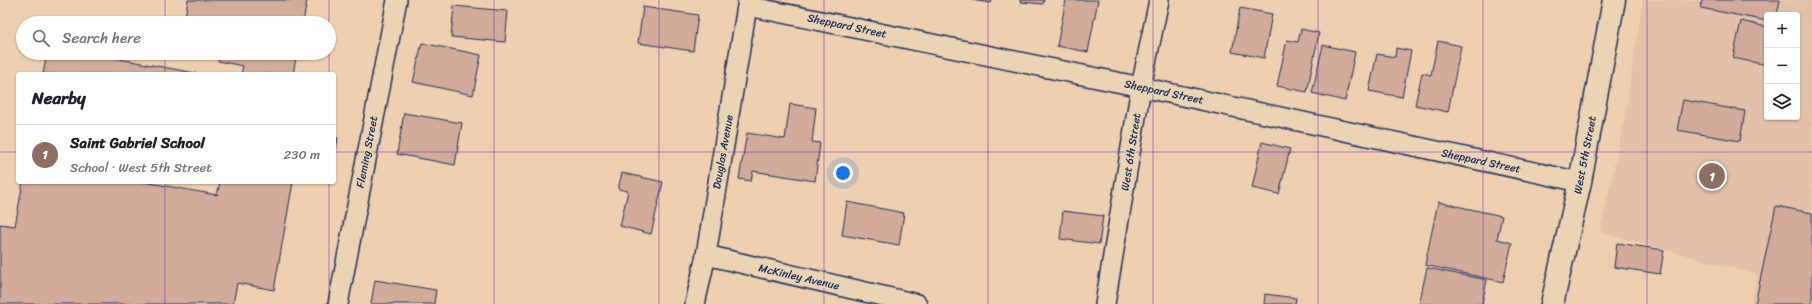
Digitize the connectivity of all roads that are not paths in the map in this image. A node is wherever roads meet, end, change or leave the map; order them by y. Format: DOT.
graph roads {
  1 [pos="397,0"];
  2 [pos="1159,0"];
  3 [pos="1613,2"];
  4 [pos="748,3"];
  5 [pos="1142,87"];
  6 [pos="1580,182"];
  7 [pos="706,255"];
  8 [pos="338,304"];
  9 [pos="695,304"];
  10 [pos="917,304"];
  11 [pos="1105,304"];
  12 [pos="1552,304"];
  1 -- 8 [label="street, Fleming Street"];
  2 -- 5 [label="street, West 6th Street"];
  3 -- 6 [label="main road, West 5th Street"];
  4 -- 5 [label="street, Sheppard Street"];
  4 -- 7 [label="street, Douglas Avenue"];
  5 -- 6 [label="street, Sheppard Street"];
  5 -- 11 [label="street, West 6th Street"];
  6 -- 12 [label="main road, West 5th Street"];
  7 -- 9 [label="street, Douglas Avenue"];
  7 -- 10 [label="street, McKinley Avenue"];
}
